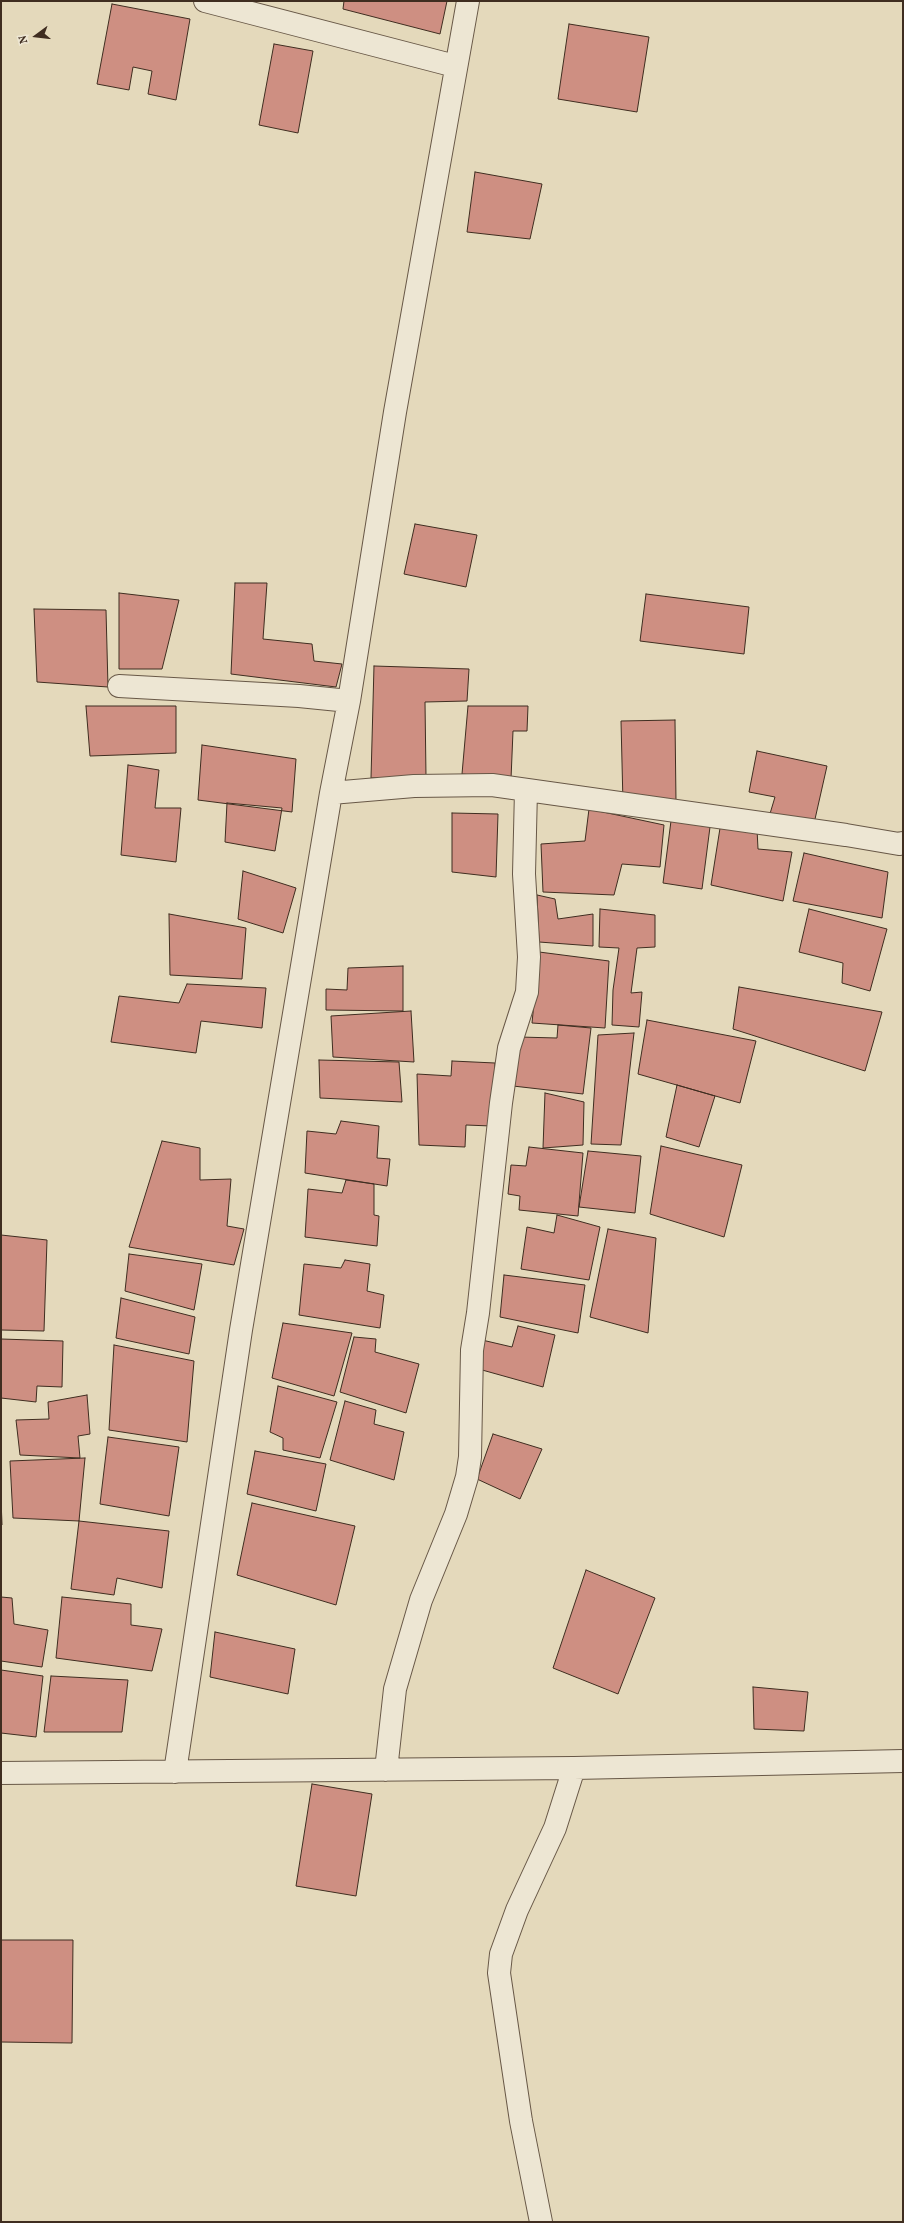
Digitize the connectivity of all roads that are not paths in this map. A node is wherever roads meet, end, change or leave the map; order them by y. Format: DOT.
graph roads {
  1 [pos="205,1"];
  2 [pos="468,1"];
  3 [pos="455,66"];
  4 [pos="119,686"];
  5 [pos="349,701"];
  6 [pos="526,790"];
  7 [pos="331,793"];
  8 [pos="903,843"];
  9 [pos="903,1761"];
  10 [pos="574,1768"];
  11 [pos="386,1770"];
  12 [pos="1,1772"];
  13 [pos="175,1772"];
  14 [pos="541,2222"];
  1 -- 3 [label="street"];
  2 -- 3 [label="street"];
  3 -- 5 [label="street"];
  4 -- 5 [label="street"];
  5 -- 7 [label="street"];
  6 -- 7 [label="street"];
  6 -- 8 [label="street"];
  6 -- 11 [label="street"];
  7 -- 13 [label="street"];
  9 -- 10 [label="street"];
  10 -- 11 [label="street"];
  10 -- 14 [label="street"];
  11 -- 13 [label="street"];
  12 -- 13 [label="street"];
}
